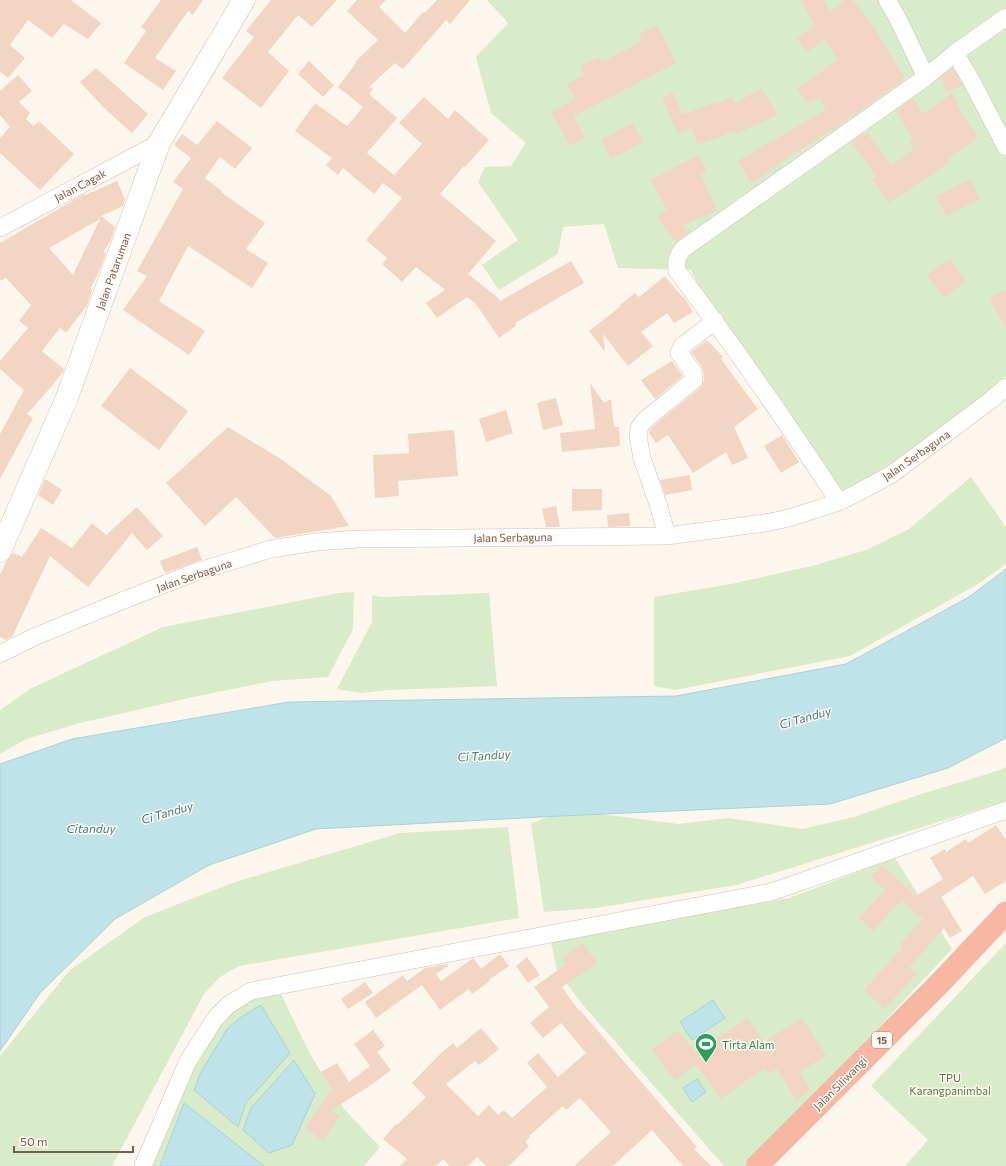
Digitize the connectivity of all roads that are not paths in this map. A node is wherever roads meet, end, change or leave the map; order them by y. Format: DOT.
graph roads {
  1 [pos="244,0"];
  2 [pos="887,0"];
  3 [pos="1006,17"];
  4 [pos="956,53"];
  5 [pos="926,77"];
  6 [pos="159,142"];
  7 [pos="1006,147"];
  8 [pos="0,228"];
  9 [pos="715,321"];
  10 [pos="1006,387"];
  11 [pos="839,502"];
  12 [pos="667,536"];
  13 [pos="0,551"];
  14 [pos="0,654"];
  15 [pos="1006,810"];
  16 [pos="1006,913"];
  17 [pos="143,1166"];
  18 [pos="757,1166"];
  1 -- 6 [label="street, Jalan Pataruman"];
  2 -- 5 [label="street"];
  3 -- 4 [label="street"];
  4 -- 5 [label="street"];
  4 -- 7 [label="street"];
  5 -- 9 [label="street"];
  6 -- 8 [label="street, Jalan Cagak"];
  6 -- 13 [label="street, Jalan Pataruman"];
  9 -- 11 [label="street"];
  9 -- 12 [label="street"];
  10 -- 11 [label="street, Jalan Serbaguna"];
  11 -- 12 [label="street, Jalan Serbaguna"];
  12 -- 14 [label="street, Jalan Serbaguna"];
  15 -- 17 [label="street"];
  16 -- 18 [label="highway, Jalan Siliwangi / 15"];
}
